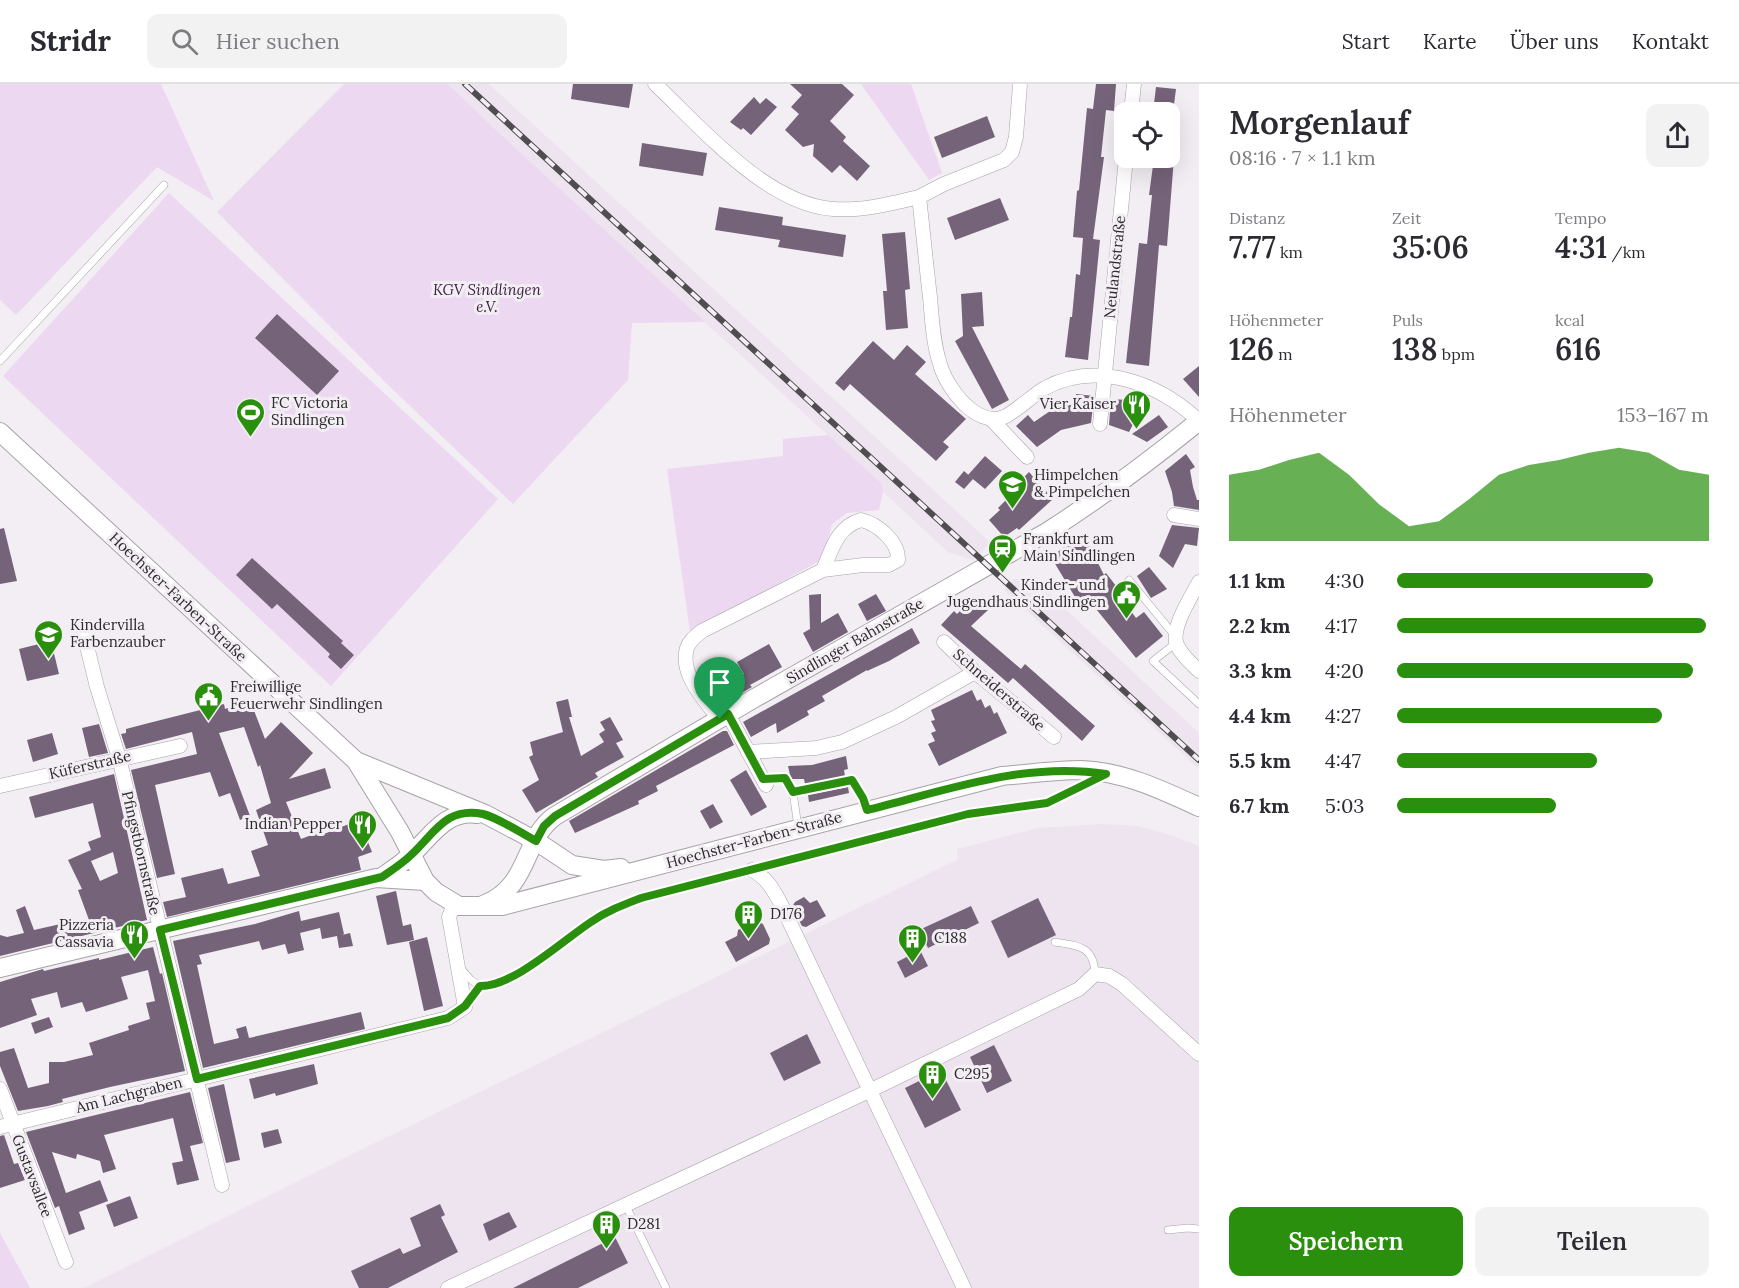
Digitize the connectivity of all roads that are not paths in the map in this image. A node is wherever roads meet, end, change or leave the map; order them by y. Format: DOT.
graph roads {
  1 [pos="655,84"];
  2 [pos="1020,84"];
  3 [pos="1134,84"];
  4 [pos="1132,102"];
  5 [pos="1125,168"];
  6 [pos="164,185"];
  7 [pos="919,197"];
  8 [pos="0,361"];
  9 [pos="1104,376"];
  10 [pos="992,419"];
  11 [pos="1199,421"];
  12 [pos="1100,424"];
  13 [pos="0,432"];
  14 [pos="1027,457"];
  15 [pos="1174,514"];
  16 [pos="1199,519"];
  17 [pos="823,570"];
  18 [pos="1129,580"];
  19 [pos="1199,582"];
  20 [pos="82,626"];
  21 [pos="1176,640"];
  22 [pos="944,642"];
  23 [pos="1199,671"];
  24 [pos="975,672"];
  25 [pos="1199,704"];
  26 [pos="724,717"];
  27 [pos="1054,737"];
  28 [pos="180,746"];
  29 [pos="748,753"];
  30 [pos="119,758"];
  31 [pos="356,761"];
  32 [pos="1106,774"];
  33 [pos="765,782"];
  34 [pos="0,786"];
  35 [pos="793,792"];
  36 [pos="1199,807"];
  37 [pos="867,810"];
  38 [pos="492,818"];
  39 [pos="798,828"];
  40 [pos="433,832"];
  41 [pos="536,841"];
  42 [pos="411,855"];
  43 [pos="658,865"];
  44 [pos="752,870"];
  45 [pos="382,877"];
  46 [pos="516,879"];
  47 [pos="428,884"];
  48 [pos="454,904"];
  49 [pos="477,907"];
  50 [pos="160,930"];
  51 [pos="1055,942"];
  52 [pos="455,952"];
  53 [pos="0,968"];
  54 [pos="1095,974"];
  55 [pos="480,986"];
  56 [pos="465,1006"];
  57 [pos="1199,1054"];
  58 [pos="197,1079"];
  59 [pos="0,1089"];
  60 [pos="869,1091"];
  61 [pos="6,1126"];
  62 [pos="222,1185"];
  63 [pos="625,1204"];
  64 [pos="1199,1229"];
  65 [pos="1168,1230"];
  66 [pos="66,1262"];
  67 [pos="448,1288"];
  68 [pos="666,1288"];
  69 [pos="964,1288"];
  1 -- 7 [label="street"];
  2 -- 7 [label="street"];
  3 -- 4 [label="street"];
  5 -- 9 [label="street, Neulandstraße"];
  6 -- 8 [label="lane"];
  7 -- 10 [label="street"];
  9 -- 10 [label="street"];
  9 -- 11 [label="street"];
  9 -- 12 [label="street, Neulandstraße"];
  10 -- 14 [label="street"];
  11 -- 26 [label="main road, Sindlinger Bahnstraße"];
  13 -- 31 [label="main road, Hoechster-Farben-Straße"];
  15 -- 16 [label="street"];
  17 -- 17 [label="street"];
  17 -- 26 [label="street"];
  18 -- 21 [label="lane"];
  19 -- 21 [label="street"];
  20 -- 30 [label="street, Pfingstbornstraße"];
  21 -- 23 [label="street"];
  21 -- 25 [label="lane"];
  22 -- 24 [label="street, Schneiderstraße"];
  24 -- 27 [label="street, Schneiderstraße"];
  24 -- 29 [label="street"];
  26 -- 29 [label="street"];
  26 -- 41 [label="main road, Sindlinger Bahnstraße"];
  28 -- 30 [label="street, Küferstraße"];
  29 -- 33 [label="street"];
  30 -- 34 [label="street, Küferstraße"];
  30 -- 50 [label="street, Pfingstbornstraße"];
  31 -- 38 [label="main road, Hoechster-Farben-Straße"];
  31 -- 42 [label="main road, Hoechster-Farben-Straße"];
  32 -- 36 [label="main road, Hoechster-Farben-Straße"];
  32 -- 37 [label="main road, Hoechster-Farben-Straße"];
  32 -- 44 [label="lane"];
  33 -- 35 [label="lane"];
  35 -- 37 [label="lane"];
  35 -- 39 [label="lane"];
  37 -- 39 [label="main road, Hoechster-Farben-Straße"];
  38 -- 40 [label="main road"];
  38 -- 41 [label="main road, Hoechster-Farben-Straße"];
  38 -- 46 [label="main road"];
  39 -- 43 [label="main road, Hoechster-Farben-Straße"];
  40 -- 42 [label="main road"];
  40 -- 47 [label="main road"];
  41 -- 43 [label="main road, Hoechster-Farben-Straße"];
  41 -- 46 [label="main road, Sindlinger Bahnstraße"];
  42 -- 45 [label="main road"];
  42 -- 47 [label="main road, Hoechster-Farben-Straße"];
  43 -- 49 [label="main road, Hoechster-Farben-Straße"];
  44 -- 55 [label="lane"];
  44 -- 60 [label="street"];
  45 -- 47 [label="main road"];
  45 -- 50 [label="main road"];
  46 -- 49 [label="main road"];
  47 -- 48 [label="main road, Hoechster-Farben-Straße"];
  48 -- 49 [label="main road, Hoechster-Farben-Straße"];
  48 -- 52 [label="street"];
  50 -- 53 [label="main road"];
  50 -- 58 [label="street, Pfingstbornstraße"];
  51 -- 54 [label="lane"];
  52 -- 55 [label="lane"];
  52 -- 56 [label="street"];
  54 -- 57 [label="street"];
  54 -- 60 [label="street"];
  55 -- 56 [label="lane"];
  56 -- 58 [label="street, Am Lachgraben"];
  58 -- 61 [label="street, Am Lachgraben"];
  58 -- 62 [label="street, Pfingstbornstraße"];
  59 -- 61 [label="street, Gustavsallee"];
  60 -- 63 [label="street"];
  60 -- 69 [label="street"];
  61 -- 66 [label="street, Gustavsallee"];
  63 -- 67 [label="street"];
  63 -- 68 [label="lane"];
  64 -- 65 [label="lane"];
}
